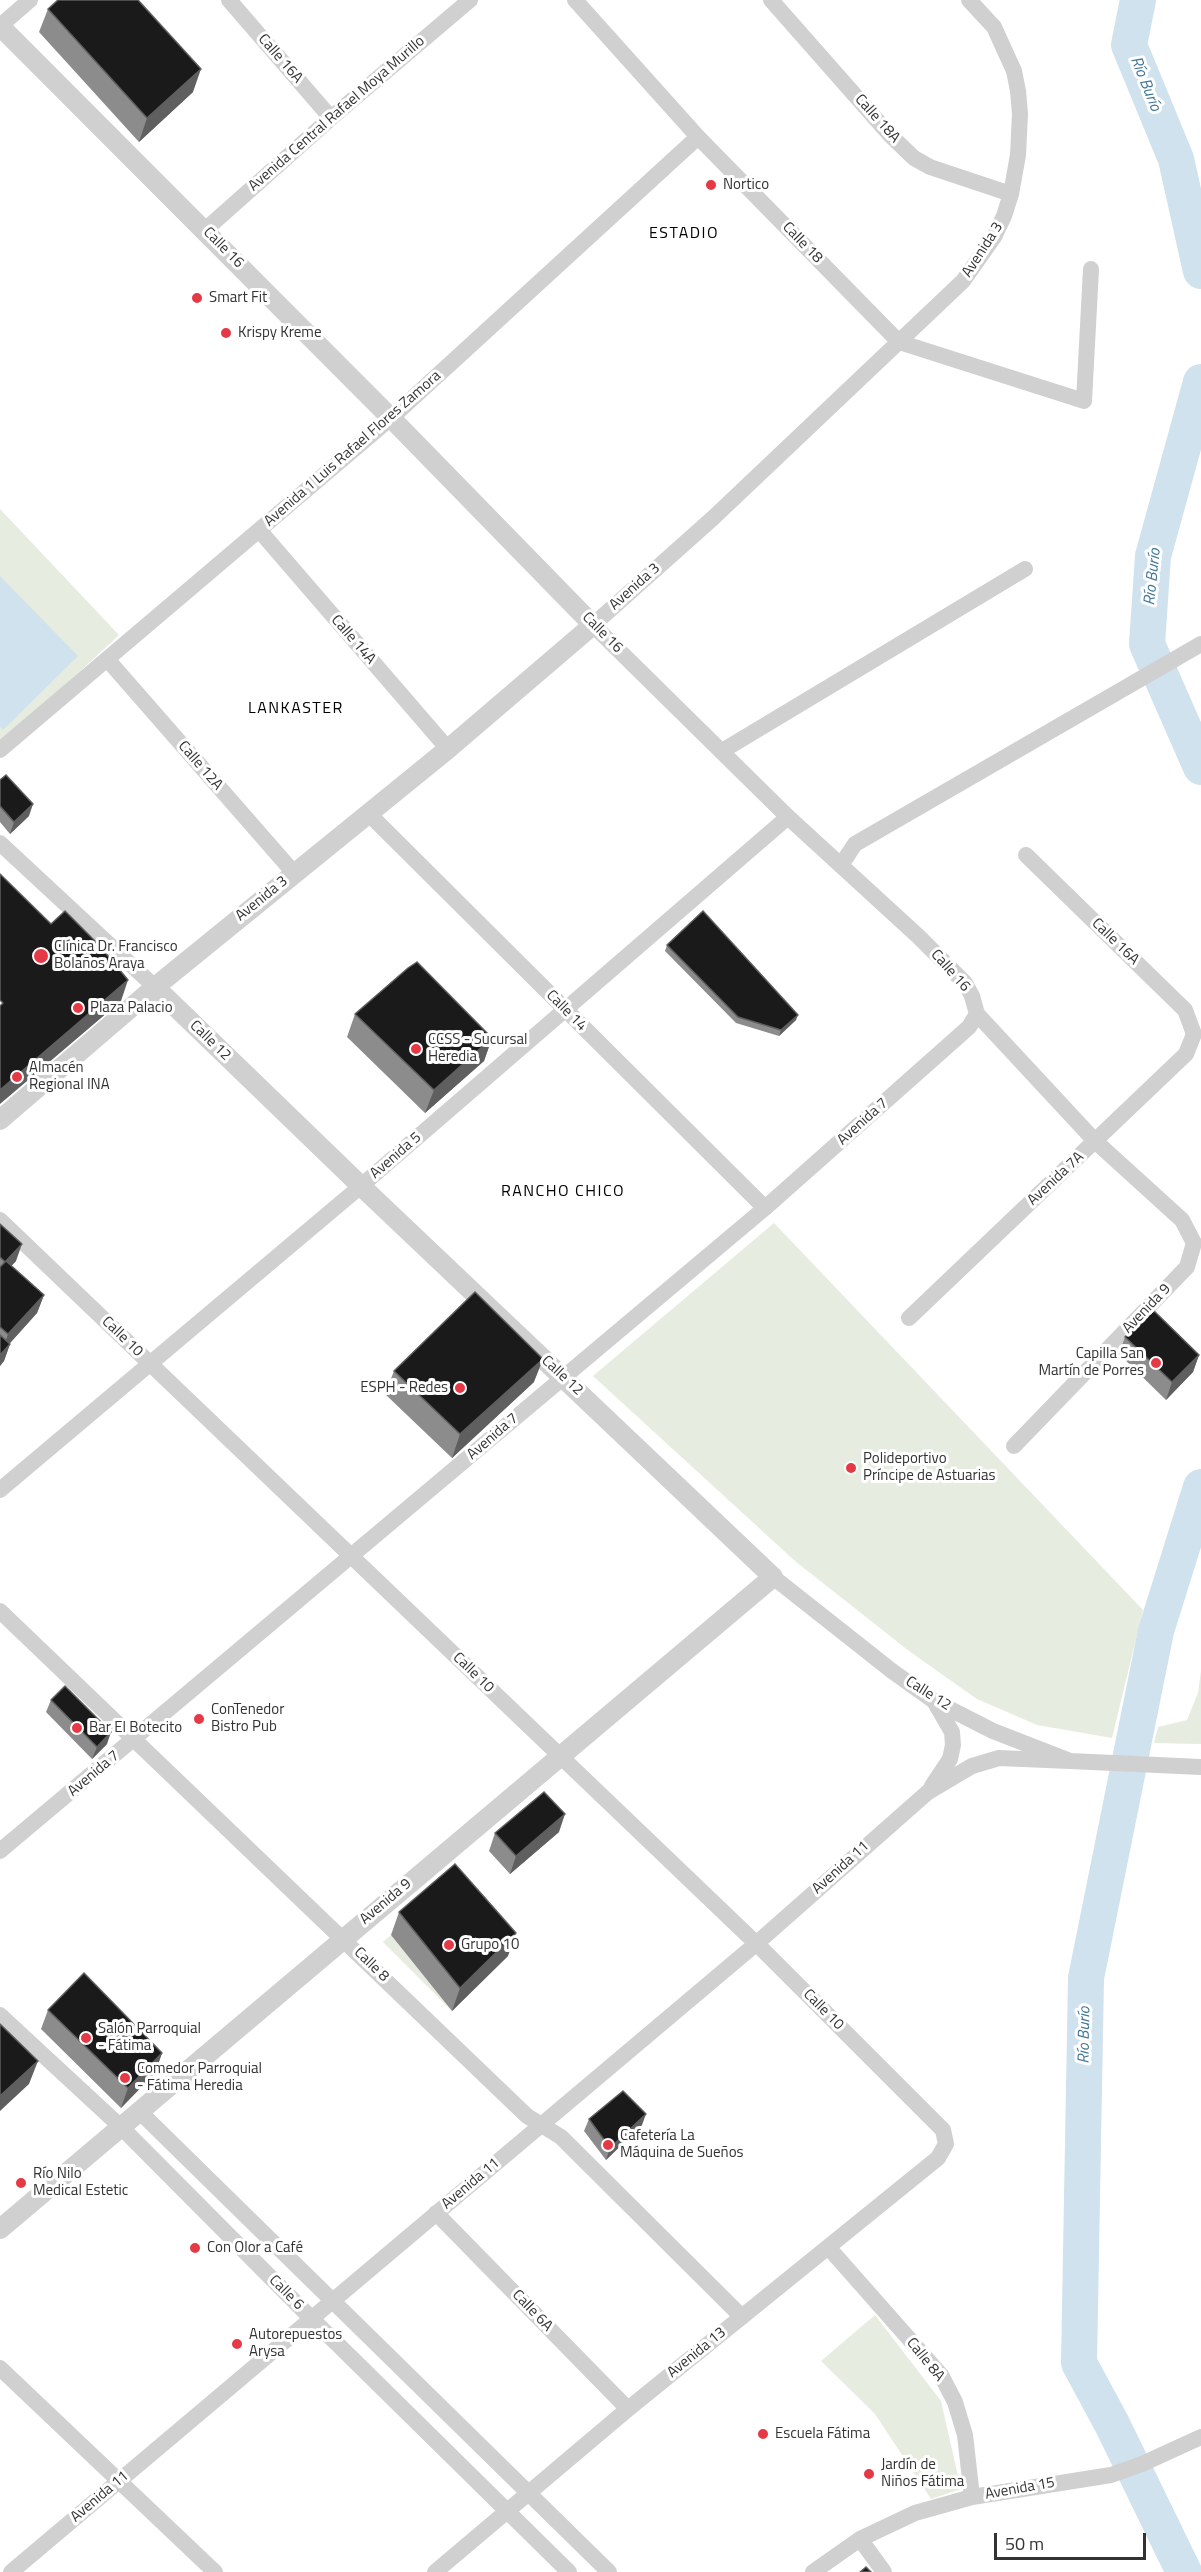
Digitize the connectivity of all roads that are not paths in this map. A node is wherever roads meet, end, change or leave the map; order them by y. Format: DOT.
graph roads {
  1 [pos="30,0"];
  2 [pos="229,0"];
  3 [pos="470,0"];
  4 [pos="575,0"];
  5 [pos="771,0"];
  6 [pos="969,0"];
  7 [pos="0,26"];
  8 [pos="330,118"];
  9 [pos="698,137"];
  10 [pos="1011,194"];
  11 [pos="205,230"];
  12 [pos="1091,269"];
  13 [pos="898,342"];
  14 [pos="391,418"];
  15 [pos="259,531"];
  16 [pos="1025,569"];
  17 [pos="593,625"];
  18 [pos="1195,648"];
  19 [pos="107,659"];
  20 [pos="447,748"];
  21 [pos="0,750"];
  22 [pos="722,751"];
  23 [pos="368,813"];
  24 [pos="788,817"];
  25 [pos="0,843"];
  26 [pos="1026,855"];
  27 [pos="841,865"];
  28 [pos="294,873"];
  29 [pos="155,987"];
  30 [pos="566,1010"];
  31 [pos="977,1014"];
  32 [pos="1194,1034"];
  33 [pos="0,1120"];
  34 [pos="1095,1141"];
  35 [pos="361,1186"];
  36 [pos="765,1208"];
  37 [pos="0,1220"];
  38 [pos="1194,1243"];
  39 [pos="909,1318"];
  40 [pos="150,1363"];
  41 [pos="563,1377"];
  42 [pos="1014,1446"];
  43 [pos="0,1490"];
  44 [pos="352,1557"];
  45 [pos="773,1577"];
  46 [pos="0,1611"];
  47 [pos="934,1701"];
  48 [pos="134,1741"];
  49 [pos="561,1756"];
  50 [pos="1070,1761"];
  51 [pos="1201,1767"];
  52 [pos="928,1792"];
  53 [pos="0,1851"];
  54 [pos="343,1938"];
  55 [pos="756,1943"];
  56 [pos="0,2015"];
  57 [pos="139,2111"];
  58 [pos="541,2125"];
  59 [pos="121,2127"];
  60 [pos="943,2130"];
  61 [pos="436,2213"];
  62 [pos="0,2229"];
  63 [pos="828,2247"];
  64 [pos="334,2301"];
  65 [pos="742,2317"];
  66 [pos="312,2319"];
  67 [pos="0,2368"];
  68 [pos="628,2409"];
  69 [pos="1201,2438"];
  70 [pos="119,2482"];
  71 [pos="527,2495"];
  72 [pos="972,2498"];
  73 [pos="507,2512"];
  74 [pos="860,2539"];
  75 [pos="11,2572"];
  76 [pos="215,2572"];
  77 [pos="435,2572"];
  78 [pos="569,2572"];
  79 [pos="609,2572"];
  80 [pos="813,2572"];
  81 [pos="884,2572"];
  1 -- 7 [label="street"];
  2 -- 8 [label="street, Calle 16A"];
  3 -- 8 [label="street, Avenida Central Rafael Moya Murillo"];
  4 -- 9 [label="street, Calle 18"];
  5 -- 10 [label="street, Calle 18A"];
  6 -- 10 [label="street, Avenida 3"];
  7 -- 11 [label="street, Calle 16"];
  8 -- 11 [label="street, Avenida Central Rafael Moya Murillo"];
  9 -- 13 [label="street, Calle 18"];
  9 -- 14 [label="street, Avenida 1 Luis Rafael Flores Zamora"];
  10 -- 13 [label="street, Avenida 3"];
  11 -- 14 [label="street, Calle 16"];
  12 -- 13 [label="street, Calle 18"];
  13 -- 17 [label="street, Avenida 3"];
  14 -- 15 [label="street, Avenida 1 Luis Rafael Flores Zamora"];
  14 -- 17 [label="street, Calle 16"];
  15 -- 19 [label="street, Avenida 1 Luis Rafael Flores Zamora"];
  15 -- 20 [label="street, Calle 14A"];
  16 -- 22 [label="street"];
  17 -- 20 [label="street, Avenida 3"];
  17 -- 22 [label="street, Calle 16"];
  18 -- 27 [label="street"];
  19 -- 21 [label="street, Avenida 1 Luis Rafael Flores Zamora"];
  19 -- 28 [label="street, Calle 12A"];
  20 -- 23 [label="street, Avenida 3"];
  22 -- 24 [label="street, Calle 16"];
  23 -- 28 [label="street, Avenida 3"];
  23 -- 30 [label="street, Calle 14"];
  24 -- 27 [label="street, Calle 16"];
  24 -- 30 [label="street, Avenida 5"];
  25 -- 29 [label="street, Calle 12"];
  26 -- 32 [label="street, Calle 16A"];
  27 -- 31 [label="street, Calle 16"];
  28 -- 29 [label="street, Avenida 3"];
  29 -- 33 [label="street, Avenida 3"];
  29 -- 35 [label="street, Calle 12"];
  30 -- 35 [label="street, Avenida 5"];
  30 -- 36 [label="street, Calle 14"];
  31 -- 34 [label="street, Calle 16"];
  31 -- 36 [label="street, Avenida 7"];
  32 -- 34 [label="street, Avenida 7A"];
  34 -- 38 [label="street, Calle 16"];
  34 -- 39 [label="street, Avenida 7A"];
  35 -- 40 [label="street, Avenida 5"];
  35 -- 41 [label="street, Calle 12"];
  36 -- 41 [label="street, Avenida 7"];
  37 -- 40 [label="street, Calle 10"];
  38 -- 42 [label="street, Avenida 9"];
  40 -- 43 [label="street, Avenida 5"];
  40 -- 44 [label="street, Calle 10"];
  41 -- 44 [label="street, Avenida 7"];
  41 -- 45 [label="street, Calle 12"];
  44 -- 48 [label="street, Avenida 7"];
  44 -- 49 [label="street, Calle 10"];
  45 -- 47 [label="street, Calle 12"];
  45 -- 49 [label="street, Avenida 9"];
  46 -- 48 [label="street, Calle 8"];
  47 -- 50 [label="street, Calle 12"];
  47 -- 52 [label="street, Avenida 11"];
  48 -- 53 [label="street, Avenida 7"];
  48 -- 54 [label="street, Calle 8"];
  49 -- 54 [label="street, Avenida 9"];
  49 -- 55 [label="street, Calle 10"];
  50 -- 51 [label="street, Calle 12"];
  50 -- 52 [label="street, Avenida 11"];
  52 -- 55 [label="street, Avenida 11"];
  54 -- 57 [label="street, Avenida 9"];
  54 -- 58 [label="street, Calle 8"];
  55 -- 58 [label="street, Avenida 11"];
  55 -- 60 [label="street, Calle 10"];
  56 -- 59 [label="street, Calle 6"];
  57 -- 59 [label="street, Avenida 9"];
  57 -- 64 [label="street, Calle 6"];
  58 -- 61 [label="street, Avenida 11"];
  58 -- 65 [label="street, Calle 8"];
  59 -- 62 [label="street, Avenida 9"];
  59 -- 66 [label="street, Calle 6"];
  60 -- 63 [label="street, Avenida 13"];
  61 -- 64 [label="street, Avenida 11"];
  61 -- 68 [label="street, Calle 6A"];
  63 -- 65 [label="street, Avenida 13"];
  63 -- 72 [label="street, Calle 8A"];
  64 -- 66 [label="street, Avenida 11"];
  64 -- 71 [label="street, Calle 6"];
  65 -- 68 [label="street, Avenida 13"];
  66 -- 70 [label="street, Avenida 11"];
  66 -- 73 [label="street, Calle 6"];
  67 -- 70 [label="street"];
  68 -- 71 [label="street, Avenida 13"];
  69 -- 72 [label="street, Avenida 15"];
  70 -- 75 [label="street, Avenida 11"];
  70 -- 76 [label="street"];
  71 -- 73 [label="street, Avenida 13"];
  71 -- 79 [label="street, Calle 6"];
  72 -- 74 [label="street, Avenida 15"];
  73 -- 77 [label="street, Avenida 13"];
  73 -- 78 [label="street, Calle 6"];
  74 -- 80 [label="street, Avenida 15"];
  74 -- 81 [label="street"];
}
